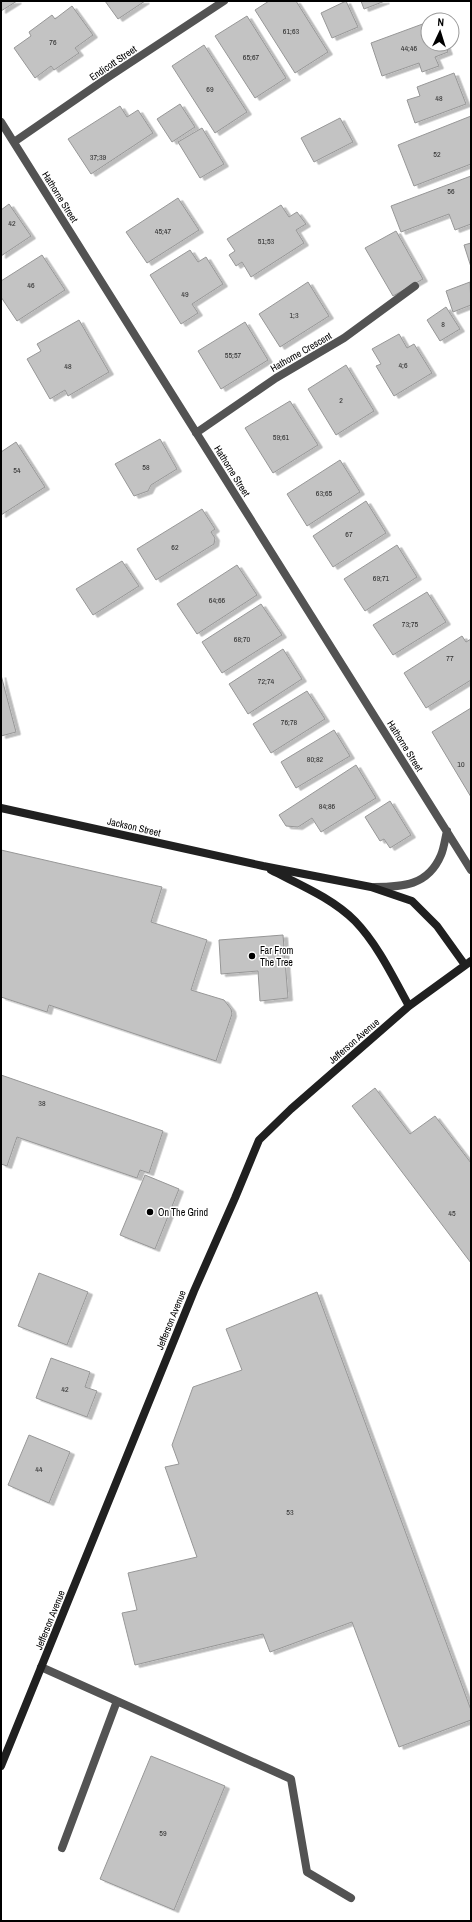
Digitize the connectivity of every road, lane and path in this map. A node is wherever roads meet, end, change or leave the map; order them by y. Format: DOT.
graph roads {
  1 [pos="224,1"];
  2 [pos="1,122"];
  3 [pos="14,142"];
  4 [pos="415,286"];
  5 [pos="196,433"];
  6 [pos="1,808"];
  7 [pos="447,831"];
  8 [pos="263,866"];
  9 [pos="471,870"];
  10 [pos="371,887"];
  11 [pos="468,963"];
  12 [pos="409,1006"];
  13 [pos="41,1667"];
  14 [pos="117,1701"];
  15 [pos="1,1766"];
  16 [pos="62,1848"];
  17 [pos="351,1898"];
  1 -- 3 [label="street, Endicott Street"];
  2 -- 3 [label="street, Hathorne Street"];
  3 -- 5 [label="street, Hathorne Street"];
  4 -- 5 [label="street, Hathorne Crescent"];
  5 -- 7 [label="street, Hathorne Street"];
  6 -- 8 [label="main road, Jackson Street"];
  7 -- 9 [label="street, Hathorne Street"];
  7 -- 10 [label="street"];
  8 -- 10 [label="main road, Jackson Street"];
  8 -- 12 [label="main road, Jackson Street"];
  10 -- 11 [label="main road, Jackson Street"];
  11 -- 12 [label="main road, Jefferson Avenue"];
  12 -- 13 [label="main road, Jefferson Avenue"];
  13 -- 14 [label="street"];
  13 -- 15 [label="main road, Jefferson Avenue"];
  14 -- 16 [label="street"];
  14 -- 17 [label="street"];
}
